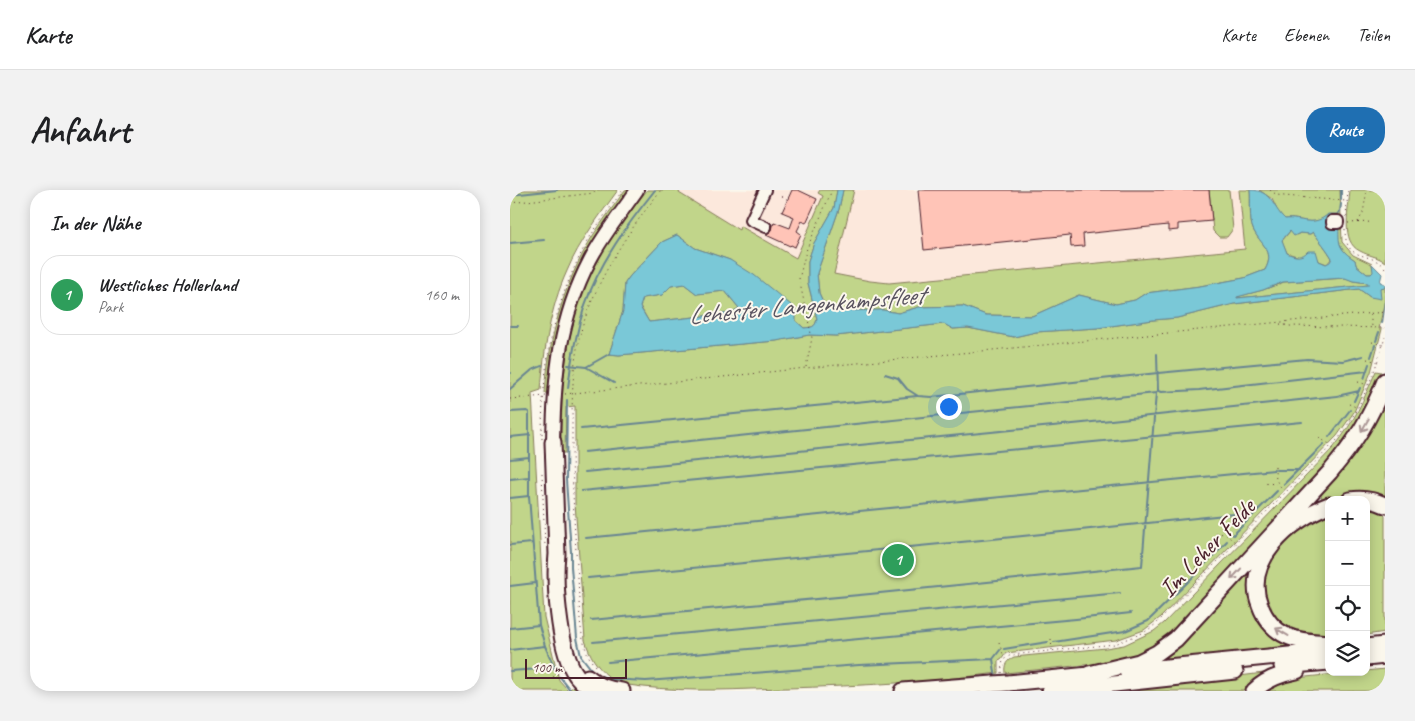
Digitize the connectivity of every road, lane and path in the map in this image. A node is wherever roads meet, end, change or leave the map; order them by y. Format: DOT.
graph roads {
  1 [pos="596,190"];
  2 [pos="637,190"];
  3 [pos="661,190"];
  4 [pos="765,190"];
  5 [pos="832,190"];
  6 [pos="1270,190"];
  7 [pos="1348,190"];
  8 [pos="1368,190"];
  9 [pos="782,196"];
  10 [pos="788,200"];
  11 [pos="1347,202"];
  12 [pos="510,203"];
  13 [pos="1342,222"];
  14 [pos="1358,222"];
  15 [pos="1372,222"];
  16 [pos="766,227"];
  17 [pos="1385,268"];
  18 [pos="1385,312"];
  19 [pos="1370,313"];
  20 [pos="1277,323"];
  21 [pos="1372,327"];
  22 [pos="1385,328"];
  23 [pos="1385,337"];
  24 [pos="1372,342"];
  25 [pos="1383,345"];
  26 [pos="1367,359"];
  27 [pos="1378,362"];
  28 [pos="806,368"];
  29 [pos="1385,381"];
  30 [pos="1358,382"];
  31 [pos="1368,386"];
  32 [pos="573,393"];
  33 [pos="544,396"];
  34 [pos="510,399"];
  35 [pos="1349,404"];
  36 [pos="1358,408"];
  37 [pos="1319,438"];
  38 [pos="553,442"];
  39 [pos="1332,446"];
  40 [pos="1276,467"];
  41 [pos="1266,483"];
  42 [pos="1277,484"];
  43 [pos="1286,492"];
  44 [pos="1370,500"];
  45 [pos="1385,505"];
  46 [pos="1325,507"];
  47 [pos="1216,533"];
  48 [pos="1236,543"];
  49 [pos="557,554"];
  50 [pos="1196,567"];
  51 [pos="1208,573"];
  52 [pos="1050,638"];
  53 [pos="1000,643"];
  54 [pos="1325,643"];
  55 [pos="1385,645"];
  56 [pos="1370,647"];
  57 [pos="1052,651"];
  58 [pos="1006,656"];
  59 [pos="1385,656"];
  60 [pos="1370,658"];
  61 [pos="1325,659"];
  62 [pos="1325,659"];
  63 [pos="1325,660"];
  64 [pos="595,666"];
  65 [pos="1089,674"];
  66 [pos="1001,681"];
  67 [pos="595,691"];
  68 [pos="622,691"];
  69 [pos="903,691"];
  70 [pos="1050,691"];
  71 [pos="1056,691"];
  72 [pos="1254,691"];
  1 -- 12 [label="path"];
  2 -- 38 [label="main road"];
  3 -- 32 [label="path"];
  4 -- 16 [label="lane"];
  5 -- 28 [label="path"];
  6 -- 11 [label="path"];
  7 -- 11 [label="path"];
  8 -- 14 [label="path"];
  9 -- 10 [label="path"];
  11 -- 13 [label="path"];
  13 -- 14 [label="path"];
  13 -- 17 [label="path"];
  14 -- 15 [label="path"];
  18 -- 19 [label="path"];
  19 -- 20 [label="path"];
  19 -- 21 [label="path"];
  20 -- 21 [label="path"];
  20 -- 28 [label="path"];
  21 -- 22 [label="path"];
  23 -- 25 [label="path, Im Leher Felde"];
  24 -- 25 [label="path"];
  25 -- 27 [label="path, Im Leher Felde"];
  26 -- 27 [label="path"];
  27 -- 31 [label="path, Im Leher Felde"];
  28 -- 32 [label="path"];
  29 -- 65 [label="highway, one-way"];
  30 -- 31 [label="path"];
  31 -- 36 [label="path, Im Leher Felde"];
  32 -- 64 [label="path"];
  33 -- 34 [label="path"];
  35 -- 36 [label="path"];
  36 -- 39 [label="path, Im Leher Felde"];
  37 -- 39 [label="path"];
  38 -- 49 [label="highway"];
  39 -- 43 [label="path, Im Leher Felde"];
  40 -- 42 [label="path"];
  41 -- 42 [label="path"];
  42 -- 43 [label="path"];
  43 -- 48 [label="path, Im Leher Felde"];
  44 -- 45 [label="highway"];
  54 -- 46 [label="highway, one-way"];
  47 -- 48 [label="path"];
  48 -- 51 [label="path, Im Leher Felde"];
  49 -- 67 [label="highway"];
  49 -- 68 [label="highway"];
  50 -- 51 [label="path"];
  51 -- 57 [label="path, Im Leher Felde"];
  52 -- 57 [label="path"];
  53 -- 58 [label="path"];
  55 -- 56 [label="highway"];
  57 -- 58 [label="path, Im Leher Felde"];
  58 -- 66 [label="path"];
  59 -- 60 [label="highway"];
  61 -- 65 [label="highway"];
  62 -- 71 [label="highway"];
  63 -- 72 [label="highway"];
  65 -- 66 [label="highway"];
  66 -- 69 [label="highway"];
  70 -- 71 [label="highway"];
}
